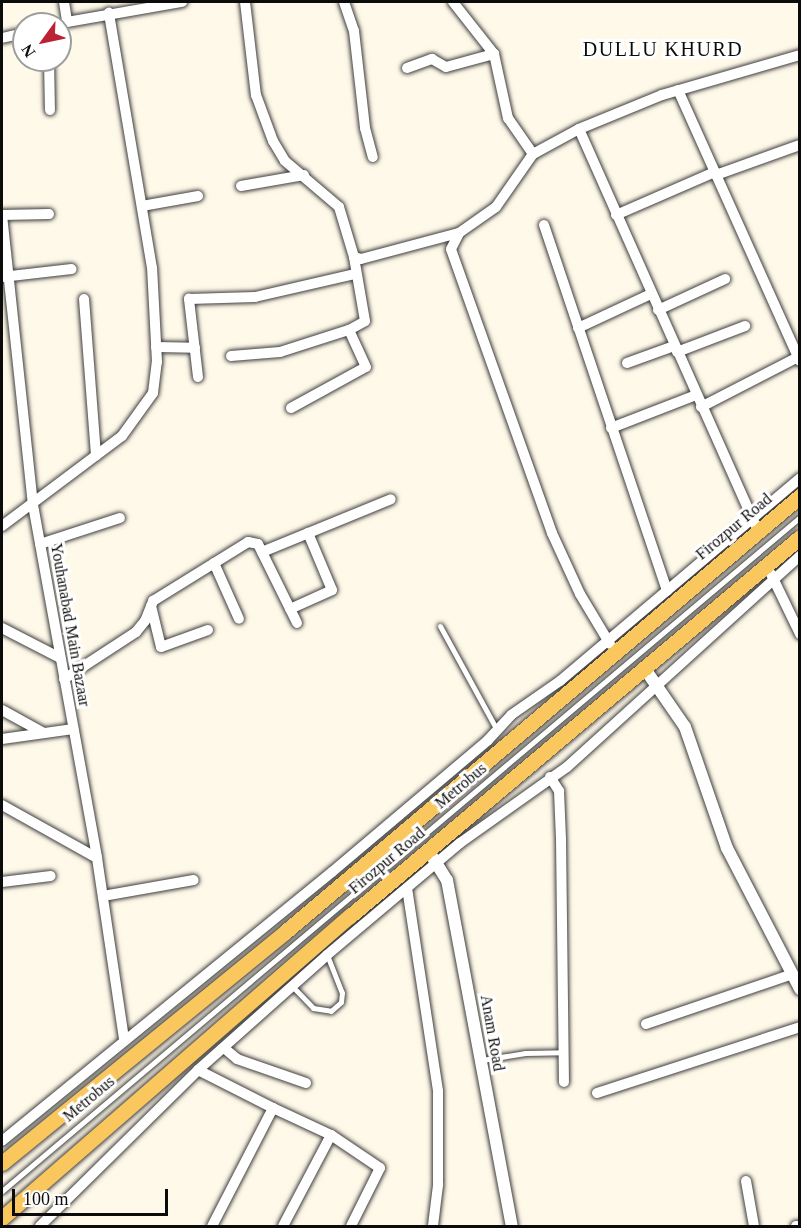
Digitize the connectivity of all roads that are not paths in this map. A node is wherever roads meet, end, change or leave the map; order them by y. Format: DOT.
graph roads {
  1 [pos="182,2"];
  2 [pos="244,2"];
  3 [pos="344,2"];
  4 [pos="453,2"];
  5 [pos="109,13"];
  6 [pos="72,21"];
  7 [pos="494,54"];
  8 [pos="800,55"];
  9 [pos="407,68"];
  10 [pos="49,72"];
  11 [pos="678,90"];
  12 [pos="50,110"];
  13 [pos="579,129"];
  14 [pos="800,145"];
  15 [pos="533,154"];
  16 [pos="373,157"];
  17 [pos="716,173"];
  18 [pos="304,176"];
  19 [pos="241,186"];
  20 [pos="198,196"];
  21 [pos="142,206"];
  22 [pos="49,214"];
  23 [pos="2,215"];
  24 [pos="616,215"];
  25 [pos="544,225"];
  26 [pos="459,233"];
  27 [pos="354,256"];
  28 [pos="72,268"];
  29 [pos="355,274"];
  30 [pos="5,277"];
  31 [pos="725,279"];
  32 [pos="651,294"];
  33 [pos="84,299"];
  34 [pos="658,310"];
  35 [pos="745,326"];
  36 [pos="578,328"];
  37 [pos="350,330"];
  38 [pos="156,347"];
  39 [pos="195,348"];
  40 [pos="675,349"];
  41 [pos="231,356"];
  42 [pos="799,359"];
  43 [pos="627,363"];
  44 [pos="198,377"];
  45 [pos="696,395"];
  46 [pos="701,407"];
  47 [pos="291,408"];
  48 [pos="611,428"];
  49 [pos="96,456"];
  50 [pos="800,478"];
  51 [pos="800,495"];
  52 [pos="391,499"];
  53 [pos="33,505"];
  54 [pos="800,517"];
  55 [pos="120,518"];
  56 [pos="755,525"];
  57 [pos="2,526"];
  58 [pos="308,533"];
  59 [pos="800,537"];
  60 [pos="40,544"];
  61 [pos="262,552"];
  62 [pos="800,556"];
  63 [pos="214,562"];
  64 [pos="770,572"];
  65 [pos="667,591"];
  66 [pos="151,606"];
  67 [pos="290,609"];
  68 [pos="239,619"];
  69 [pos="297,623"];
  70 [pos="440,626"];
  71 [pos="2,628"];
  72 [pos="208,630"];
  73 [pos="800,634"];
  74 [pos="612,646"];
  75 [pos="60,658"];
  76 [pos="645,669"];
  77 [pos="64,679"];
  78 [pos="657,682"];
  79 [pos="2,710"];
  80 [pos="73,729"];
  81 [pos="498,732"];
  82 [pos="44,733"];
  83 [pos="2,738"];
  84 [pos="550,777"];
  85 [pos="2,805"];
  86 [pos="428,850"];
  87 [pos="97,858"];
  88 [pos="438,862"];
  89 [pos="51,876"];
  90 [pos="194,880"];
  91 [pos="2,882"];
  92 [pos="407,888"];
  93 [pos="103,896"];
  94 [pos="354,922"];
  95 [pos="327,955"];
  96 [pos="793,974"];
  97 [pos="284,986"];
  98 [pos="800,988"];
  99 [pos="646,1024"];
  100 [pos="800,1027"];
  101 [pos="124,1039"];
  102 [pos="224,1048"];
  103 [pos="564,1052"];
  104 [pos="481,1060"];
  105 [pos="198,1070"];
  106 [pos="564,1082"];
  107 [pos="306,1083"];
  108 [pos="597,1093"];
  109 [pos="273,1108"];
  110 [pos="331,1136"];
  111 [pos="2,1141"];
  112 [pos="2,1163"];
  113 [pos="746,1181"];
  114 [pos="2,1191"];
  115 [pos="2,1218"];
  116 [pos="40,1227"];
  117 [pos="212,1227"];
  118 [pos="283,1227"];
  119 [pos="351,1227"];
  120 [pos="433,1227"];
  121 [pos="512,1227"];
  122 [pos="754,1227"];
  1 -- 5 [label="street"];
  2 -- 18 [label="street"];
  3 -- 16 [label="street"];
  4 -- 7 [label="street"];
  5 -- 6 [label="street"];
  5 -- 21 [label="street"];
  7 -- 9 [label="street"];
  7 -- 15 [label="street"];
  8 -- 11 [label="street"];
  10 -- 12 [label="street"];
  11 -- 13 [label="street"];
  11 -- 17 [label="street"];
  13 -- 15 [label="street"];
  13 -- 24 [label="street"];
  14 -- 17 [label="street"];
  15 -- 26 [label="street"];
  17 -- 24 [label="street"];
  17 -- 42 [label="street"];
  18 -- 19 [label="street"];
  18 -- 27 [label="street"];
  20 -- 21 [label="street"];
  21 -- 38 [label="street"];
  22 -- 23 [label="street"];
  23 -- 30 [label="street, Youhanabad Main Bazaar"];
  24 -- 32 [label="street"];
  25 -- 36 [label="street"];
  26 -- 27 [label="street"];
  26 -- 74 [label="street"];
  27 -- 29 [label="street"];
  28 -- 30 [label="street"];
  29 -- 37 [label="street"];
  29 -- 39 [label="street"];
  30 -- 53 [label="street, Youhanabad Main Bazaar"];
  31 -- 34 [label="street"];
  32 -- 34 [label="street"];
  32 -- 36 [label="street"];
  33 -- 49 [label="street"];
  34 -- 40 [label="street"];
  35 -- 40 [label="street"];
  36 -- 48 [label="street"];
  37 -- 41 [label="street"];
  37 -- 47 [label="street"];
  38 -- 39 [label="street"];
  38 -- 49 [label="street"];
  39 -- 44 [label="street"];
  40 -- 43 [label="street"];
  40 -- 45 [label="street"];
  42 -- 46 [label="street"];
  45 -- 46 [label="street"];
  45 -- 48 [label="street"];
  46 -- 56 [label="street"];
  48 -- 65 [label="street"];
  49 -- 53 [label="street"];
  50 -- 56 [label="street"];
  51 -- 56 [label="main road, Firozpur Road"];
  52 -- 58 [label="street"];
  53 -- 57 [label="street"];
  53 -- 60 [label="street, Youhanabad Main Bazaar"];
  54 -- 114 [label="lane, Metrobus"];
  55 -- 60 [label="street"];
  56 -- 65 [label="street"];
  56 -- 74 [label="main road, Firozpur Road"];
  58 -- 61 [label="street"];
  58 -- 67 [label="street"];
  59 -- 64 [label="main road, Firozpur Road"];
  60 -- 75 [label="street, Youhanabad Main Bazaar"];
  61 -- 63 [label="street"];
  61 -- 67 [label="street"];
  62 -- 64 [label="street"];
  63 -- 66 [label="street"];
  63 -- 68 [label="street"];
  64 -- 73 [label="street"];
  64 -- 76 [label="main road, Firozpur Road"];
  64 -- 78 [label="street"];
  65 -- 74 [label="street"];
  66 -- 72 [label="street"];
  66 -- 77 [label="street"];
  67 -- 69 [label="street"];
  70 -- 81 [label="lane"];
  71 -- 75 [label="street"];
  74 -- 81 [label="street"];
  74 -- 112 [label="main road, Firozpur Road"];
  75 -- 77 [label="street, Youhanabad Main Bazaar"];
  76 -- 78 [label="street"];
  76 -- 86 [label="main road, Firozpur Road"];
  77 -- 80 [label="street, Youhanabad Main Bazaar"];
  78 -- 84 [label="street"];
  78 -- 96 [label="street"];
  79 -- 82 [label="street"];
  80 -- 82 [label="street"];
  80 -- 87 [label="street, Youhanabad Main Bazaar"];
  81 -- 101 [label="street"];
  82 -- 83 [label="street"];
  84 -- 88 [label="street"];
  84 -- 103 [label="street"];
  85 -- 87 [label="street"];
  86 -- 88 [label="street, Anam Road"];
  86 -- 94 [label="main road, Firozpur Road"];
  87 -- 93 [label="street, Youhanabad Main Bazaar"];
  88 -- 92 [label="street"];
  88 -- 104 [label="street, Anam Road"];
  89 -- 91 [label="street"];
  90 -- 93 [label="street"];
  92 -- 94 [label="street"];
  92 -- 120 [label="street"];
  93 -- 101 [label="street, Youhanabad Main Bazaar"];
  94 -- 95 [label="street"];
  94 -- 97 [label="main road, Firozpur Road"];
  95 -- 97 [label="street"];
  95 -- 97 [label="lane"];
  96 -- 98 [label="street"];
  96 -- 99 [label="street"];
  97 -- 102 [label="street"];
  97 -- 115 [label="main road, Firozpur Road"];
  100 -- 108 [label="street"];
  101 -- 111 [label="street"];
  102 -- 105 [label="street"];
  102 -- 107 [label="street"];
  103 -- 104 [label="lane"];
  103 -- 106 [label="street"];
  104 -- 121 [label="street, Anam Road"];
  105 -- 109 [label="street"];
  105 -- 116 [label="street"];
  109 -- 110 [label="street"];
  109 -- 117 [label="street"];
  110 -- 118 [label="street"];
  110 -- 119 [label="street"];
  113 -- 122 [label="street"];
}
